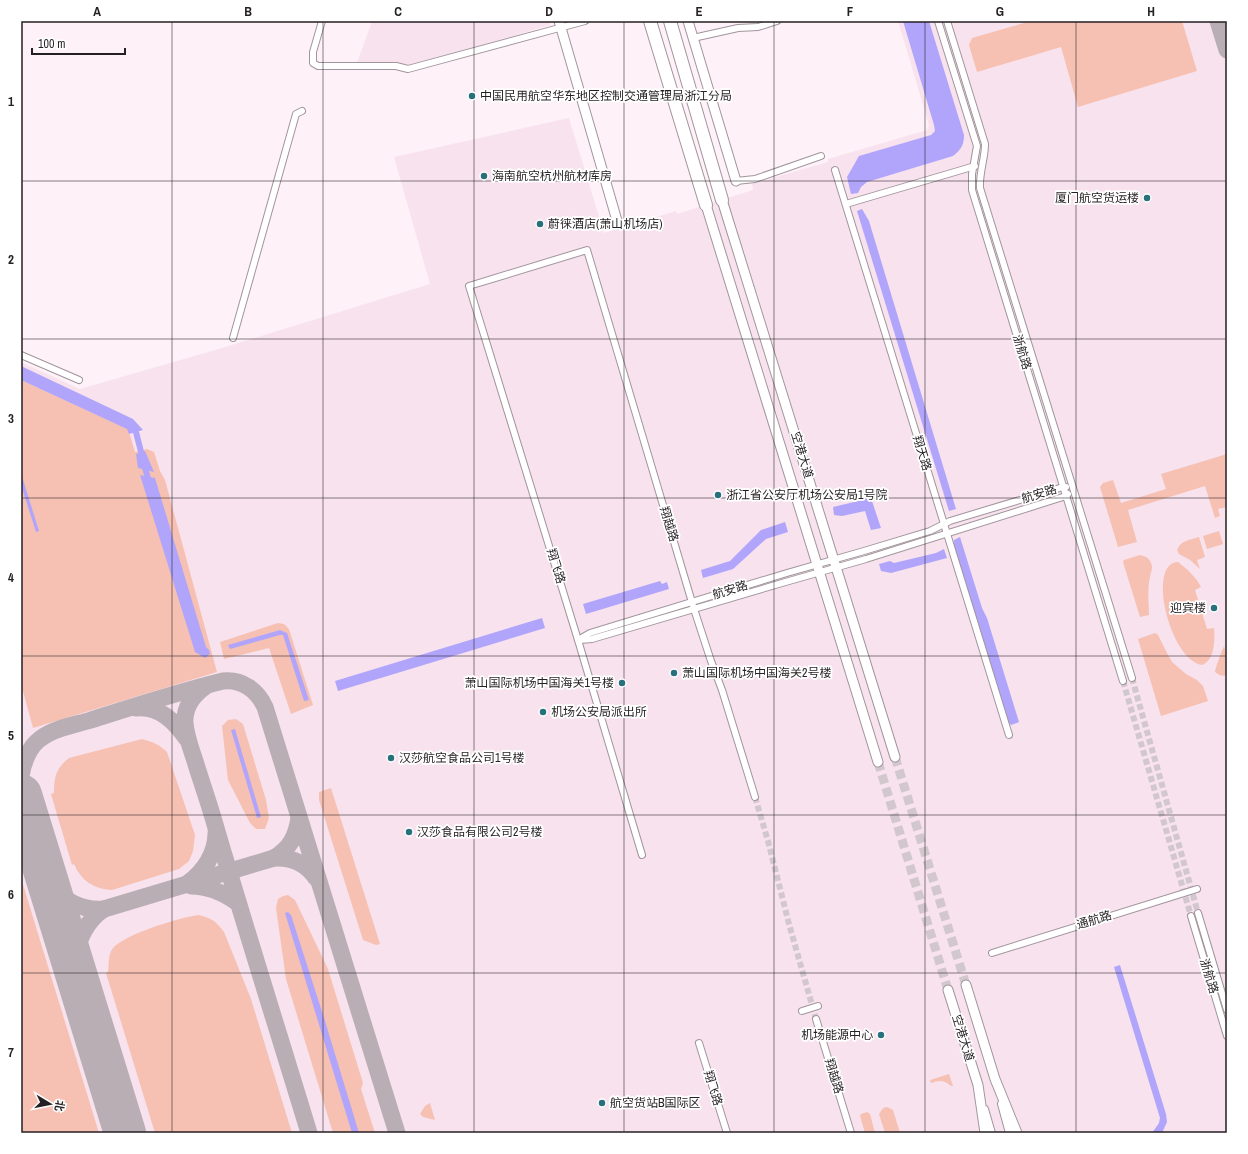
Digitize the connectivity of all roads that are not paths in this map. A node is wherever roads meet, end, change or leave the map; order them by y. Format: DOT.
graph roads {
  1 [pos="322,21"];
  2 [pos="585,21"];
  3 [pos="650,21"];
  4 [pos="670,21"];
  5 [pos="688,21"];
  6 [pos="777,21"];
  7 [pos="938,21"];
  8 [pos="947,21"];
  9 [pos="560,24"];
  10 [pos="693,38"];
  11 [pos="302,111"];
  12 [pos="821,156"];
  13 [pos="983,163"];
  14 [pos="973,166"];
  15 [pos="835,170"];
  16 [pos="736,181"];
  17 [pos="722,200"];
  18 [pos="846,204"];
  19 [pos="706,205"];
  20 [pos="618,224"];
  21 [pos="587,250"];
  22 [pos="233,338"];
  23 [pos="21,355"];
  24 [pos="79,380"];
  25 [pos="1064,486"];
  26 [pos="1074,489"];
  27 [pos="1066,496"];
  28 [pos="944,524"];
  29 [pos="947,534"];
  30 [pos="835,563"];
  31 [pos="818,568"];
  32 [pos="692,602"];
  33 [pos="694,609"];
  34 [pos="578,640"];
  35 [pos="1132,678"];
  36 [pos="1124,681"];
  37 [pos="1009,735"];
  38 [pos="895,757"];
  39 [pos="878,762"];
  40 [pos="755,797"];
  41 [pos="642,855"];
  42 [pos="1197,889"];
  43 [pos="1198,913"];
  44 [pos="1191,916"];
  45 [pos="992,953"];
  46 [pos="966,985"];
  47 [pos="948,990"];
  48 [pos="818,1006"];
  49 [pos="1227,1010"];
  50 [pos="802,1011"];
  51 [pos="816,1019"];
  52 [pos="1227,1036"];
  53 [pos="699,1043"];
  54 [pos="995,1080"];
  55 [pos="978,1085"];
  56 [pos="727,1133"];
  57 [pos="851,1133"];
  58 [pos="985,1133"];
  59 [pos="992,1133"];
  60 [pos="1009,1133"];
  61 [pos="1018,1133"];
  1 -- 9 [label="street"];
  2 -- 9 [label="street"];
  3 -- 19 [label="highway"];
  4 -- 17 [label="highway"];
  5 -- 10 [label="main road"];
  6 -- 10 [label="street"];
  7 -- 14 [label="street, 浙航路"];
  8 -- 13 [label="street, 浙航路"];
  9 -- 20 [label="main road"];
  10 -- 16 [label="main road"];
  11 -- 22 [label="street"];
  12 -- 16 [label="street"];
  13 -- 14 [label="street"];
  13 -- 26 [label="street, 浙航路"];
  14 -- 18 [label="street"];
  14 -- 25 [label="street, 浙航路"];
  15 -- 18 [label="street, 翔天路"];
  17 -- 30 [label="main road, 空港大道"];
  18 -- 28 [label="street, 翔天路"];
  19 -- 31 [label="main road, 空港大道"];
  21 -- 32 [label="street, 翔越路"];
  21 -- 34 [label="street, 翔飞路"];
  23 -- 24 [label="street"];
  25 -- 26 [label="street, 航安路"];
  25 -- 27 [label="street, 浙航路"];
  25 -- 28 [label="street, 航安路"];
  26 -- 27 [label="street, 航安路"];
  26 -- 35 [label="street, 浙航路"];
  27 -- 29 [label="street, 航安路"];
  27 -- 36 [label="street, 浙航路"];
  28 -- 29 [label="street, 翔天路"];
  28 -- 30 [label="street, 航安路"];
  29 -- 30 [label="street, 航安路"];
  29 -- 37 [label="street, 翔天路"];
  30 -- 31 [label="street, 航安路"];
  30 -- 38 [label="main road, 空港大道"];
  31 -- 32 [label="street, 航安路"];
  31 -- 33 [label="street, 航安路"];
  31 -- 39 [label="main road, 空港大道"];
  32 -- 33 [label="street, 翔越路"];
  32 -- 34 [label="street, 航安路"];
  33 -- 34 [label="street, 航安路"];
  33 -- 40 [label="street, 翔越路"];
  34 -- 41 [label="street, 翔飞路"];
  42 -- 45 [label="street, 通航路"];
  43 -- 49 [label="street, 浙航路"];
  44 -- 52 [label="street, 浙航路"];
  46 -- 54 [label="main road, 空港大道"];
  47 -- 55 [label="main road, 空港大道"];
  48 -- 50 [label="street"];
  51 -- 57 [label="street, 翔越路"];
  53 -- 56 [label="street, 翔飞路"];
  54 -- 60 [label="street, 空港大道"];
  54 -- 61 [label="main road, 空港大道"];
  55 -- 58 [label="main road, 空港大道"];
  55 -- 59 [label="street, 空港大道"];
}
